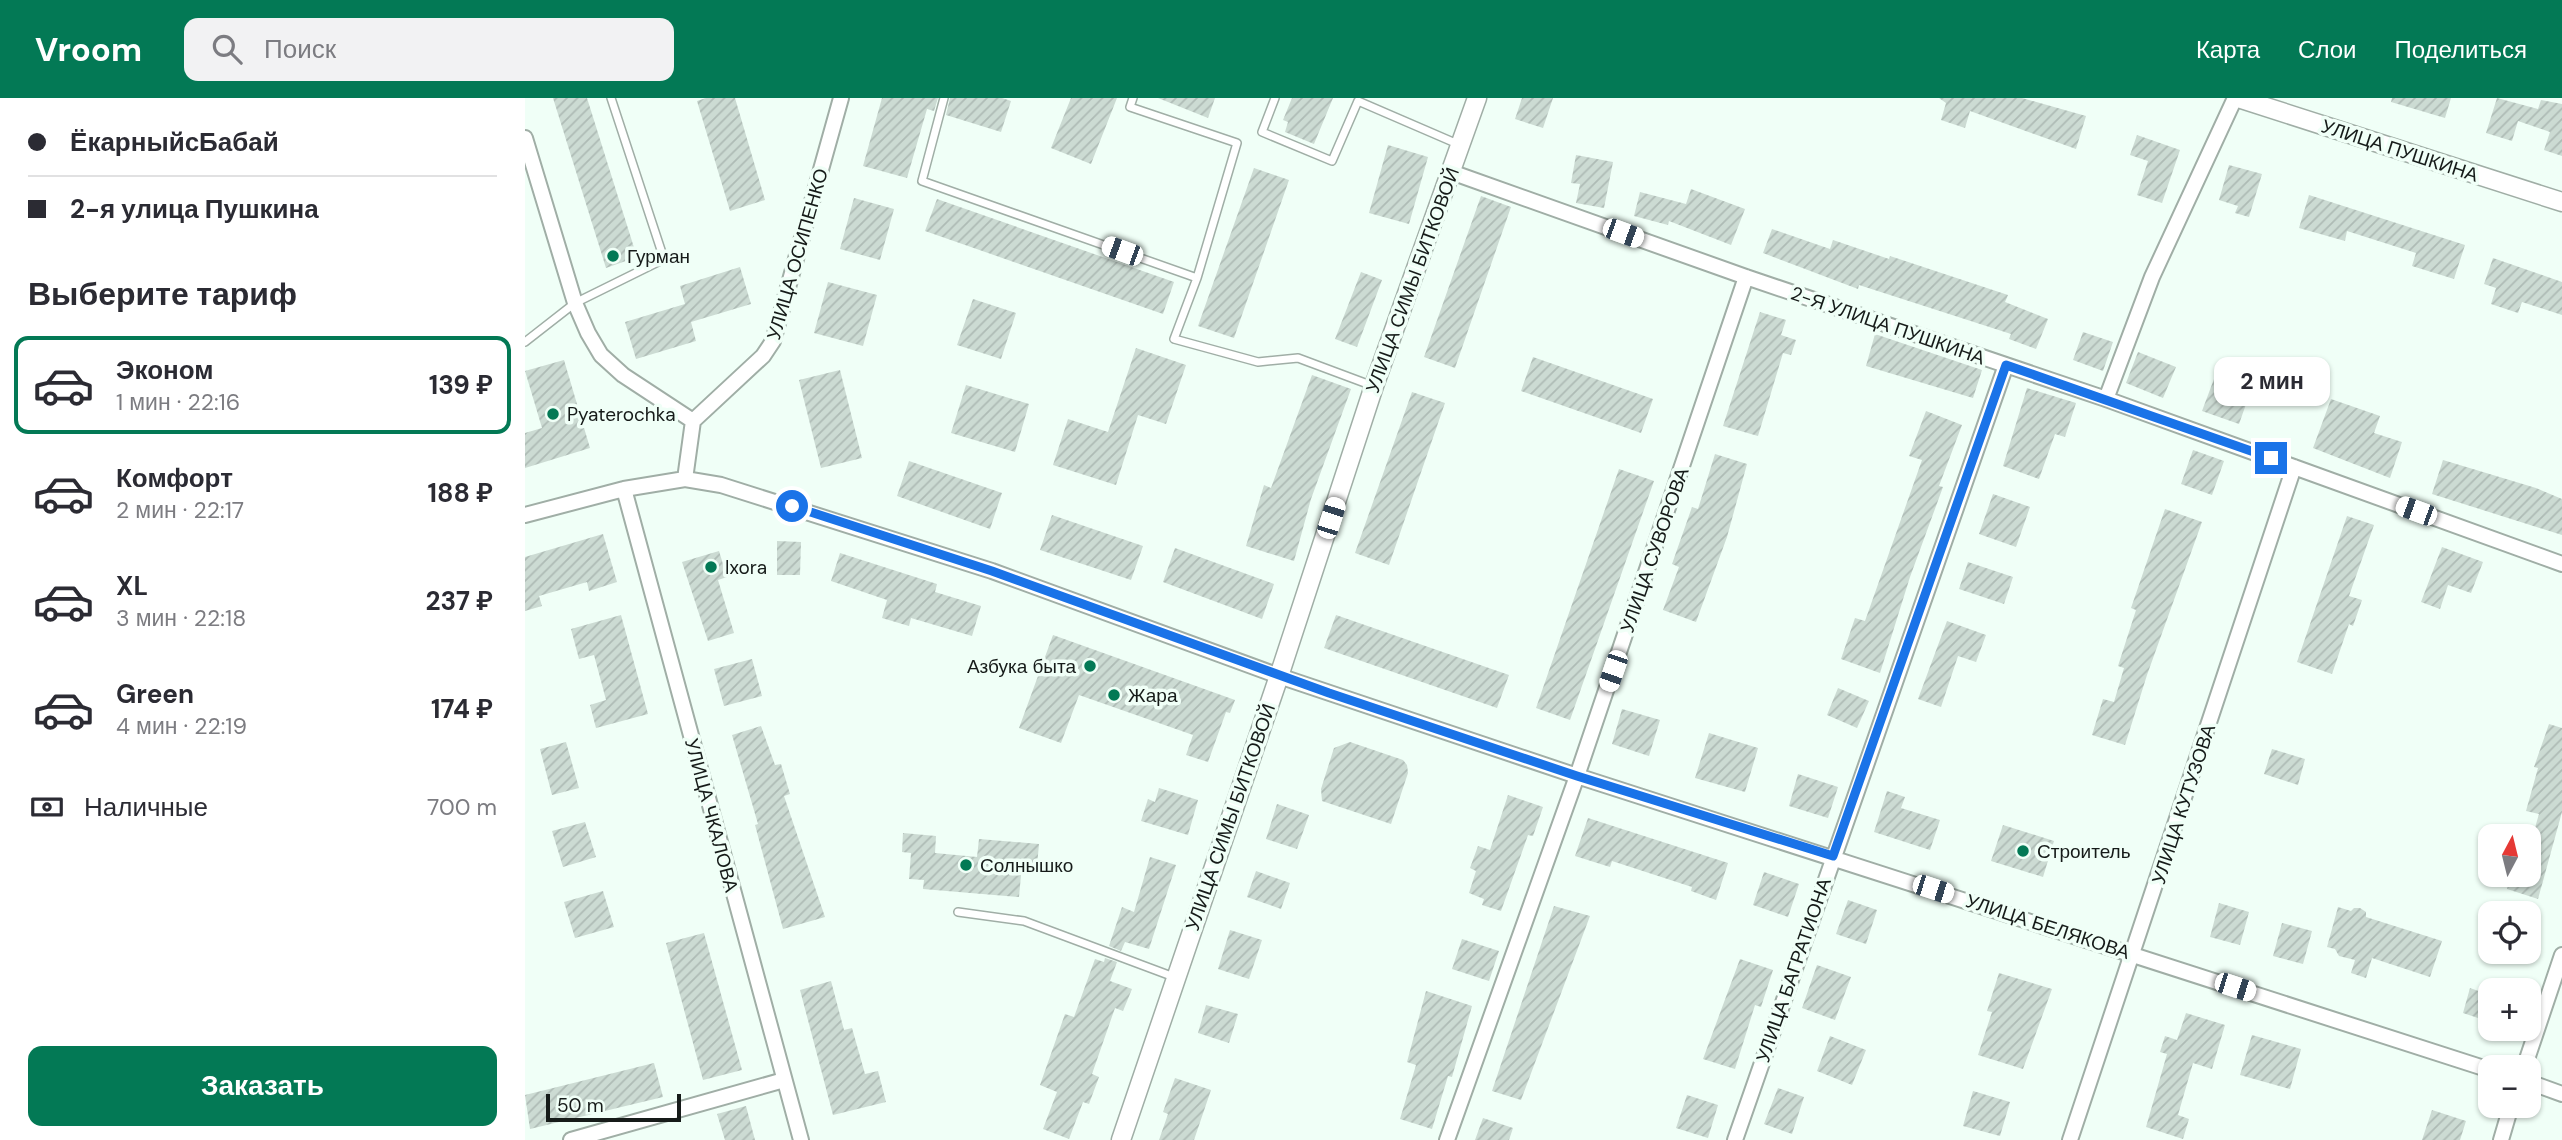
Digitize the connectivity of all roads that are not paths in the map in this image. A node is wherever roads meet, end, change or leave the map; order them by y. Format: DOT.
graph roads {
  1 [pos="611,98"];
  2 [pos="841,98"];
  3 [pos="944,98"];
  4 [pos="1133,98"];
  5 [pos="1275,98"];
  6 [pos="1477,98"];
  7 [pos="2237,98"];
  8 [pos="1359,99"];
  9 [pos="525,138"];
  10 [pos="1461,146"];
  11 [pos="1451,172"];
  12 [pos="2562,202"];
  13 [pos="1746,277"];
  14 [pos="1197,278"];
  15 [pos="575,303"];
  16 [pos="525,342"];
  17 [pos="2006,365"];
  18 [pos="1374,386"];
  19 [pos="2106,399"];
  20 [pos="693,421"];
  21 [pos="2294,467"];
  22 [pos="685,479"];
  23 [pos="624,489"];
  24 [pos="525,515"];
  25 [pos="2562,564"];
  26 [pos="1279,676"];
  27 [pos="1577,776"];
  28 [pos="1833,856"];
  29 [pos="958,912"];
  30 [pos="2134,954"];
  31 [pos="2562,955"];
  32 [pos="1175,977"];
  33 [pos="2528,1055"];
  34 [pos="2478,1066"];
  35 [pos="784,1080"];
  36 [pos="2541,1086"];
  37 [pos="2562,1094"];
  38 [pos="2507,1118"];
  39 [pos="571,1140"];
  40 [pos="800,1140"];
  41 [pos="1121,1140"];
  42 [pos="1447,1140"];
  43 [pos="1735,1140"];
  44 [pos="2070,1140"];
  45 [pos="2501,1140"];
  1 -- 15 [label="lane"];
  2 -- 20 [label="street, УЛИЦА ОСИПЕНКО"];
  3 -- 14 [label="lane"];
  4 -- 14 [label="lane"];
  5 -- 8 [label="lane"];
  6 -- 10 [label="street, УЛИЦА СИМЫ БИТКОВОЙ"];
  7 -- 12 [label="street, УЛИЦА ПУШКИНА"];
  7 -- 19 [label="street"];
  8 -- 10 [label="lane"];
  9 -- 15 [label="street"];
  10 -- 11 [label="street, УЛИЦА СИМЫ БИТКОВОЙ"];
  11 -- 13 [label="street, 2-Я УЛИЦА ПУШКИНА"];
  11 -- 18 [label="street, УЛИЦА СИМЫ БИТКОВОЙ"];
  13 -- 17 [label="street, 2-Я УЛИЦА ПУШКИНА"];
  13 -- 27 [label="street, УЛИЦА СУВОРОВА"];
  14 -- 18 [label="lane"];
  15 -- 16 [label="lane"];
  15 -- 20 [label="street"];
  17 -- 19 [label="street, 2-Я УЛИЦА ПУШКИНА"];
  17 -- 28 [label="street, УЛИЦА БАГРАТИОНА"];
  18 -- 26 [label="street, УЛИЦА СИМЫ БИТКОВОЙ"];
  19 -- 21 [label="street, 2-Я УЛИЦА ПУШКИНА"];
  20 -- 22 [label="street"];
  21 -- 25 [label="street, 2-Я УЛИЦА ПУШКИНА"];
  21 -- 30 [label="street, УЛИЦА КУТУЗОВА"];
  22 -- 23 [label="street, УЛИЦА БЕЛЯКОВА"];
  22 -- 26 [label="street, УЛИЦА БЕЛЯКОВА"];
  23 -- 24 [label="street, УЛИЦА БЕЛЯКОВА"];
  23 -- 35 [label="street, УЛИЦА ЧКАЛОВА"];
  26 -- 27 [label="street, УЛИЦА БЕЛЯКОВА"];
  26 -- 32 [label="street, УЛИЦА СИМЫ БИТКОВОЙ"];
  27 -- 28 [label="street, УЛИЦА БЕЛЯКОВА"];
  27 -- 42 [label="street, УЛИЦА СУВОРОВА"];
  28 -- 30 [label="street, УЛИЦА БЕЛЯКОВА"];
  28 -- 43 [label="street, УЛИЦА БАГРАТИОНА"];
  29 -- 32 [label="lane"];
  30 -- 34 [label="street, УЛИЦА БЕЛЯКОВА"];
  30 -- 44 [label="street, УЛИЦА КУТУЗОВА"];
  31 -- 33 [label="street"];
  32 -- 41 [label="street, УЛИЦА СИМЫ БИТКОВОЙ"];
  35 -- 39 [label="street"];
  35 -- 40 [label="street, УЛИЦА ЧКАЛОВА"];
  36 -- 37 [label="street"];
  38 -- 45 [label="street"];
}
